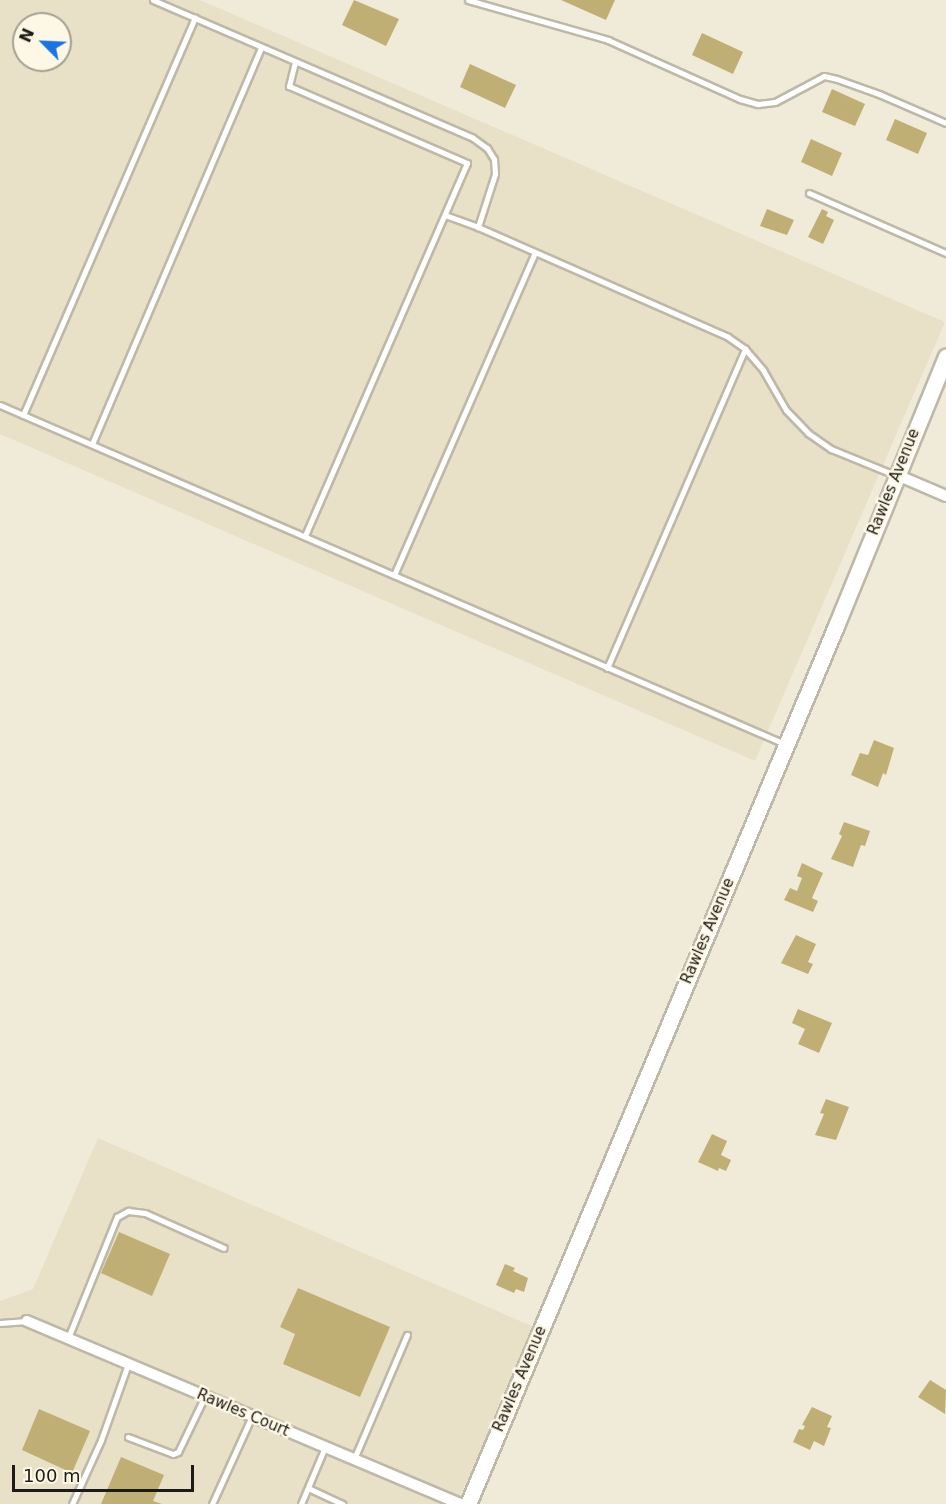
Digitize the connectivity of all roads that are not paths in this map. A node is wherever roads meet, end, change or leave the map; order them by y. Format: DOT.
graph roads {
  1 [pos="153,0"];
  2 [pos="468,0"];
  3 [pos="195,18"];
  4 [pos="261,47"];
  5 [pos="295,62"];
  6 [pos="946,123"];
  7 [pos="809,193"];
  8 [pos="445,215"];
  9 [pos="478,227"];
  10 [pos="535,252"];
  11 [pos="946,253"];
  12 [pos="745,349"];
  13 [pos="946,357"];
  14 [pos="0,405"];
  15 [pos="23,415"];
  16 [pos="92,444"];
  17 [pos="897,475"];
  18 [pos="946,496"];
  19 [pos="305,536"];
  20 [pos="394,575"];
  21 [pos="607,668"];
  22 [pos="786,745"];
  23 [pos="224,1248"];
  24 [pos="27,1321"];
  25 [pos="0,1323"];
  26 [pos="407,1335"];
  27 [pos="68,1338"];
  28 [pos="128,1364"];
  29 [pos="205,1396"];
  30 [pos="252,1416"];
  31 [pos="128,1437"];
  32 [pos="325,1447"];
  33 [pos="354,1459"];
  34 [pos="308,1488"];
  35 [pos="72,1504"];
  36 [pos="212,1504"];
  37 [pos="301,1504"];
  38 [pos="343,1504"];
  39 [pos="460,1504"];
  40 [pos="468,1504"];
  1 -- 3 [label="lane"];
  2 -- 6 [label="lane"];
  3 -- 4 [label="lane"];
  3 -- 15 [label="lane"];
  4 -- 5 [label="lane"];
  4 -- 16 [label="lane"];
  5 -- 8 [label="lane"];
  5 -- 9 [label="lane"];
  7 -- 11 [label="lane"];
  8 -- 9 [label="lane"];
  8 -- 19 [label="lane"];
  9 -- 10 [label="lane"];
  10 -- 12 [label="lane"];
  10 -- 20 [label="lane"];
  12 -- 17 [label="lane"];
  12 -- 21 [label="lane"];
  13 -- 17 [label="street, Rawles Avenue"];
  14 -- 15 [label="lane"];
  15 -- 16 [label="lane"];
  16 -- 19 [label="lane"];
  17 -- 18 [label="street"];
  17 -- 22 [label="street, Rawles Avenue"];
  19 -- 20 [label="lane"];
  20 -- 21 [label="lane"];
  21 -- 22 [label="lane"];
  22 -- 40 [label="street, Rawles Avenue"];
  23 -- 27 [label="lane"];
  24 -- 25 [label="lane"];
  24 -- 27 [label="street, Rawles Court"];
  26 -- 33 [label="lane"];
  27 -- 28 [label="street, Rawles Court"];
  28 -- 29 [label="street, Rawles Court"];
  28 -- 35 [label="lane"];
  29 -- 30 [label="street, Rawles Court"];
  29 -- 31 [label="lane"];
  30 -- 32 [label="street, Rawles Court"];
  30 -- 36 [label="lane"];
  32 -- 33 [label="street, Rawles Court"];
  32 -- 34 [label="lane"];
  33 -- 39 [label="street, Rawles Court"];
  34 -- 37 [label="lane"];
  34 -- 38 [label="lane"];
}
